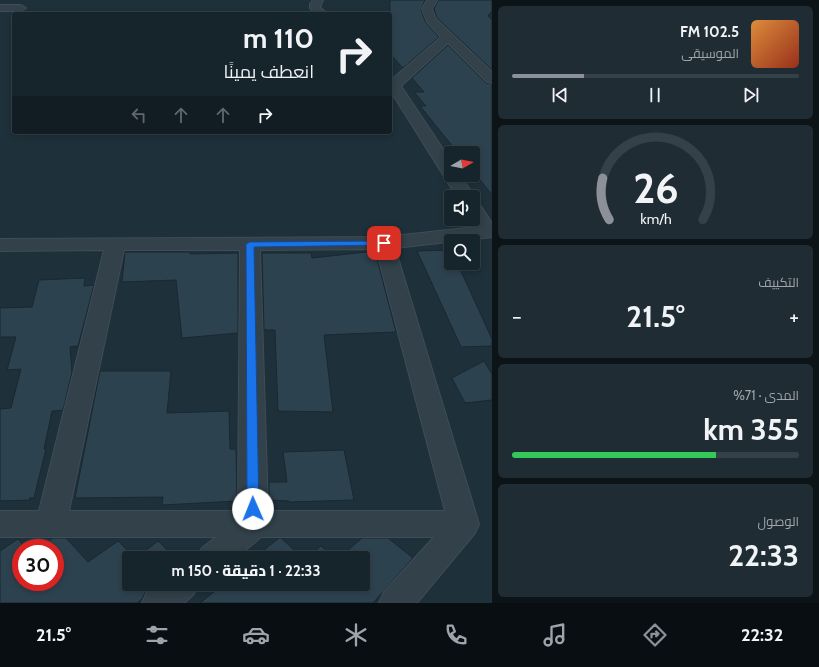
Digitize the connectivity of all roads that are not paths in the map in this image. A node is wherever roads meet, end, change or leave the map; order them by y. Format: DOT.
graph roads {
  1 [pos="318,0"];
  2 [pos="432,0"];
  3 [pos="0,8"];
  4 [pos="22,8"];
  5 [pos="320,12"];
  6 [pos="450,36"];
  7 [pos="492,79"];
  8 [pos="444,164"];
  9 [pos="480,218"];
  10 [pos="490,232"];
  11 [pos="384,243"];
  12 [pos="115,244"];
  13 [pos="250,244"];
  14 [pos="0,245"];
  15 [pos="0,524"];
  16 [pos="51,524"];
  17 [pos="464,524"];
  18 [pos="253,525"];
  19 [pos="221,551"];
  20 [pos="174,591"];
  21 [pos="159,603"];
  22 [pos="396,603"];
  1 -- 5 [label="street"];
  2 -- 6 [label="street"];
  3 -- 4 [label="street"];
  6 -- 7 [label="street"];
  6 -- 8 [label="street"];
  9 -- 10 [label="street"];
  10 -- 11 [label="street"];
  11 -- 13 [label="street"];
  11 -- 17 [label="street"];
  12 -- 13 [label="street"];
  12 -- 14 [label="street"];
  12 -- 16 [label="street"];
  13 -- 18 [label="street"];
  15 -- 16 [label="street"];
  16 -- 18 [label="street"];
  17 -- 18 [label="street"];
  17 -- 22 [label="street"];
  18 -- 19 [label="street"];
  20 -- 21 [label="street"];
}
